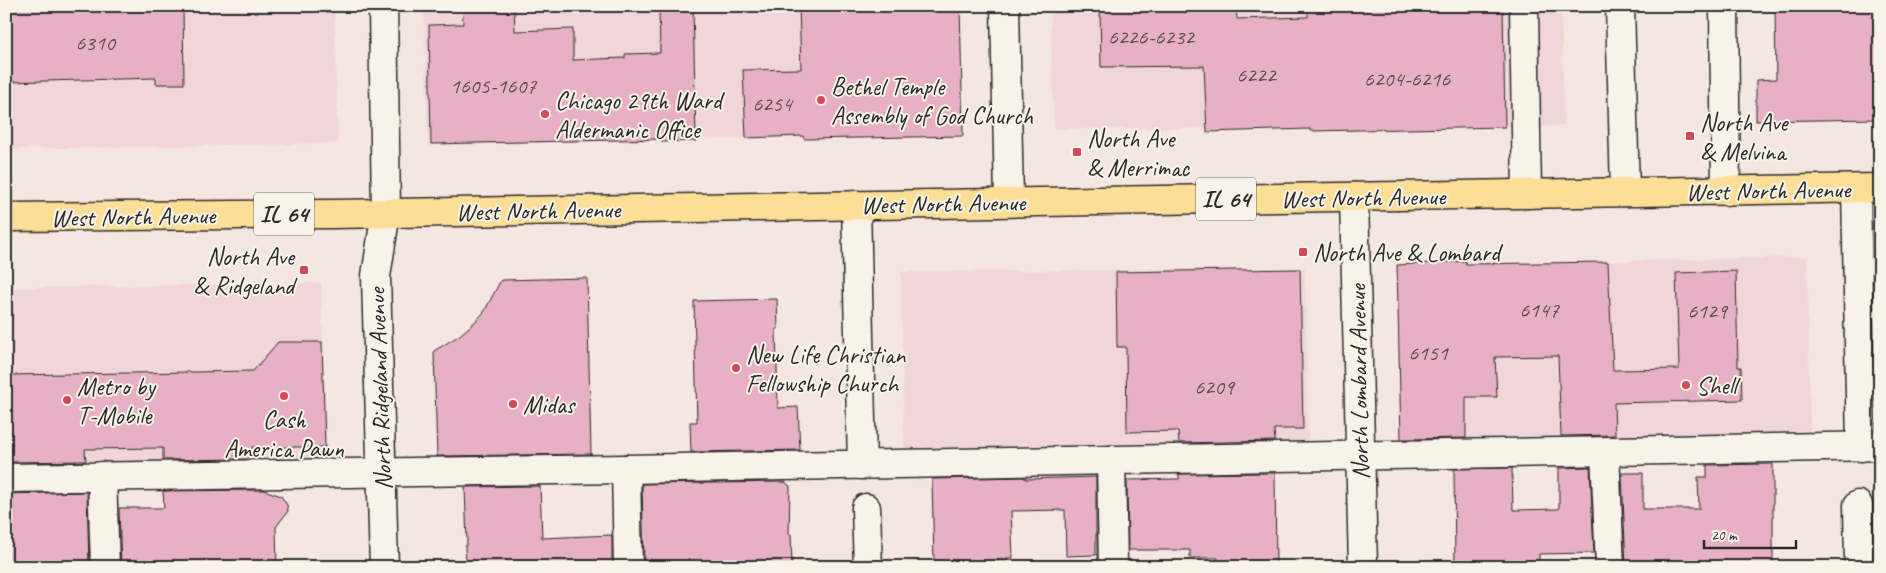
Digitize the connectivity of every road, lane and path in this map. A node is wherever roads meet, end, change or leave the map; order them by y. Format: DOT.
graph roads {
  1 [pos="382,6"];
  2 [pos="1005,6"];
  3 [pos="1524,6"];
  4 [pos="1620,6"];
  5 [pos="1724,6"];
  6 [pos="1868,189"];
  7 [pos="1726,191"];
  8 [pos="1625,192"];
  9 [pos="1527,194"];
  10 [pos="1354,197"];
  11 [pos="1010,202"];
  12 [pos="856,205"];
  13 [pos="386,212"];
  14 [pos="6,217"];
  15 [pos="1870,447"];
  16 [pos="1605,452"];
  17 [pos="1360,456"];
  18 [pos="1111,460"];
  19 [pos="862,465"];
  20 [pos="626,469"];
  21 [pos="382,472"];
  22 [pos="102,476"];
  23 [pos="6,478"];
  24 [pos="1858,505"];
  25 [pos="866,508"];
  26 [pos="105,567"];
  27 [pos="384,567"];
  28 [pos="628,567"];
  29 [pos="868,567"];
  30 [pos="1113,567"];
  31 [pos="1363,567"];
  32 [pos="1610,567"];
  33 [pos="1859,567"];
  1 -- 13 [label="street, North Ridgeland Avenue"];
  2 -- 11 [label="street"];
  3 -- 9 [label="street"];
  4 -- 8 [label="street"];
  5 -- 7 [label="street"];
  6 -- 7 [label="main road, West North Avenue / IL 64"];
  6 -- 15 [label="street"];
  7 -- 8 [label="main road, West North Avenue / IL 64"];
  8 -- 9 [label="main road, West North Avenue / IL 64"];
  9 -- 10 [label="main road, West North Avenue / IL 64"];
  10 -- 11 [label="main road, West North Avenue / IL 64"];
  10 -- 17 [label="street, North Lombard Avenue"];
  11 -- 12 [label="main road, West North Avenue / IL 64"];
  12 -- 13 [label="main road, West North Avenue / IL 64"];
  12 -- 19 [label="street"];
  13 -- 14 [label="main road, West North Avenue / IL 64"];
  13 -- 21 [label="street, North Ridgeland Avenue"];
  15 -- 16 [label="street"];
  16 -- 17 [label="street"];
  16 -- 32 [label="street"];
  17 -- 18 [label="street"];
  17 -- 31 [label="street, North Lombard Avenue"];
  18 -- 19 [label="street"];
  18 -- 30 [label="street"];
  19 -- 20 [label="street"];
  20 -- 21 [label="street"];
  20 -- 28 [label="street"];
  21 -- 22 [label="street"];
  21 -- 27 [label="street, North Ridgeland Avenue"];
  22 -- 23 [label="street"];
  22 -- 26 [label="street"];
  24 -- 33 [label="street"];
  25 -- 29 [label="street"];
}
